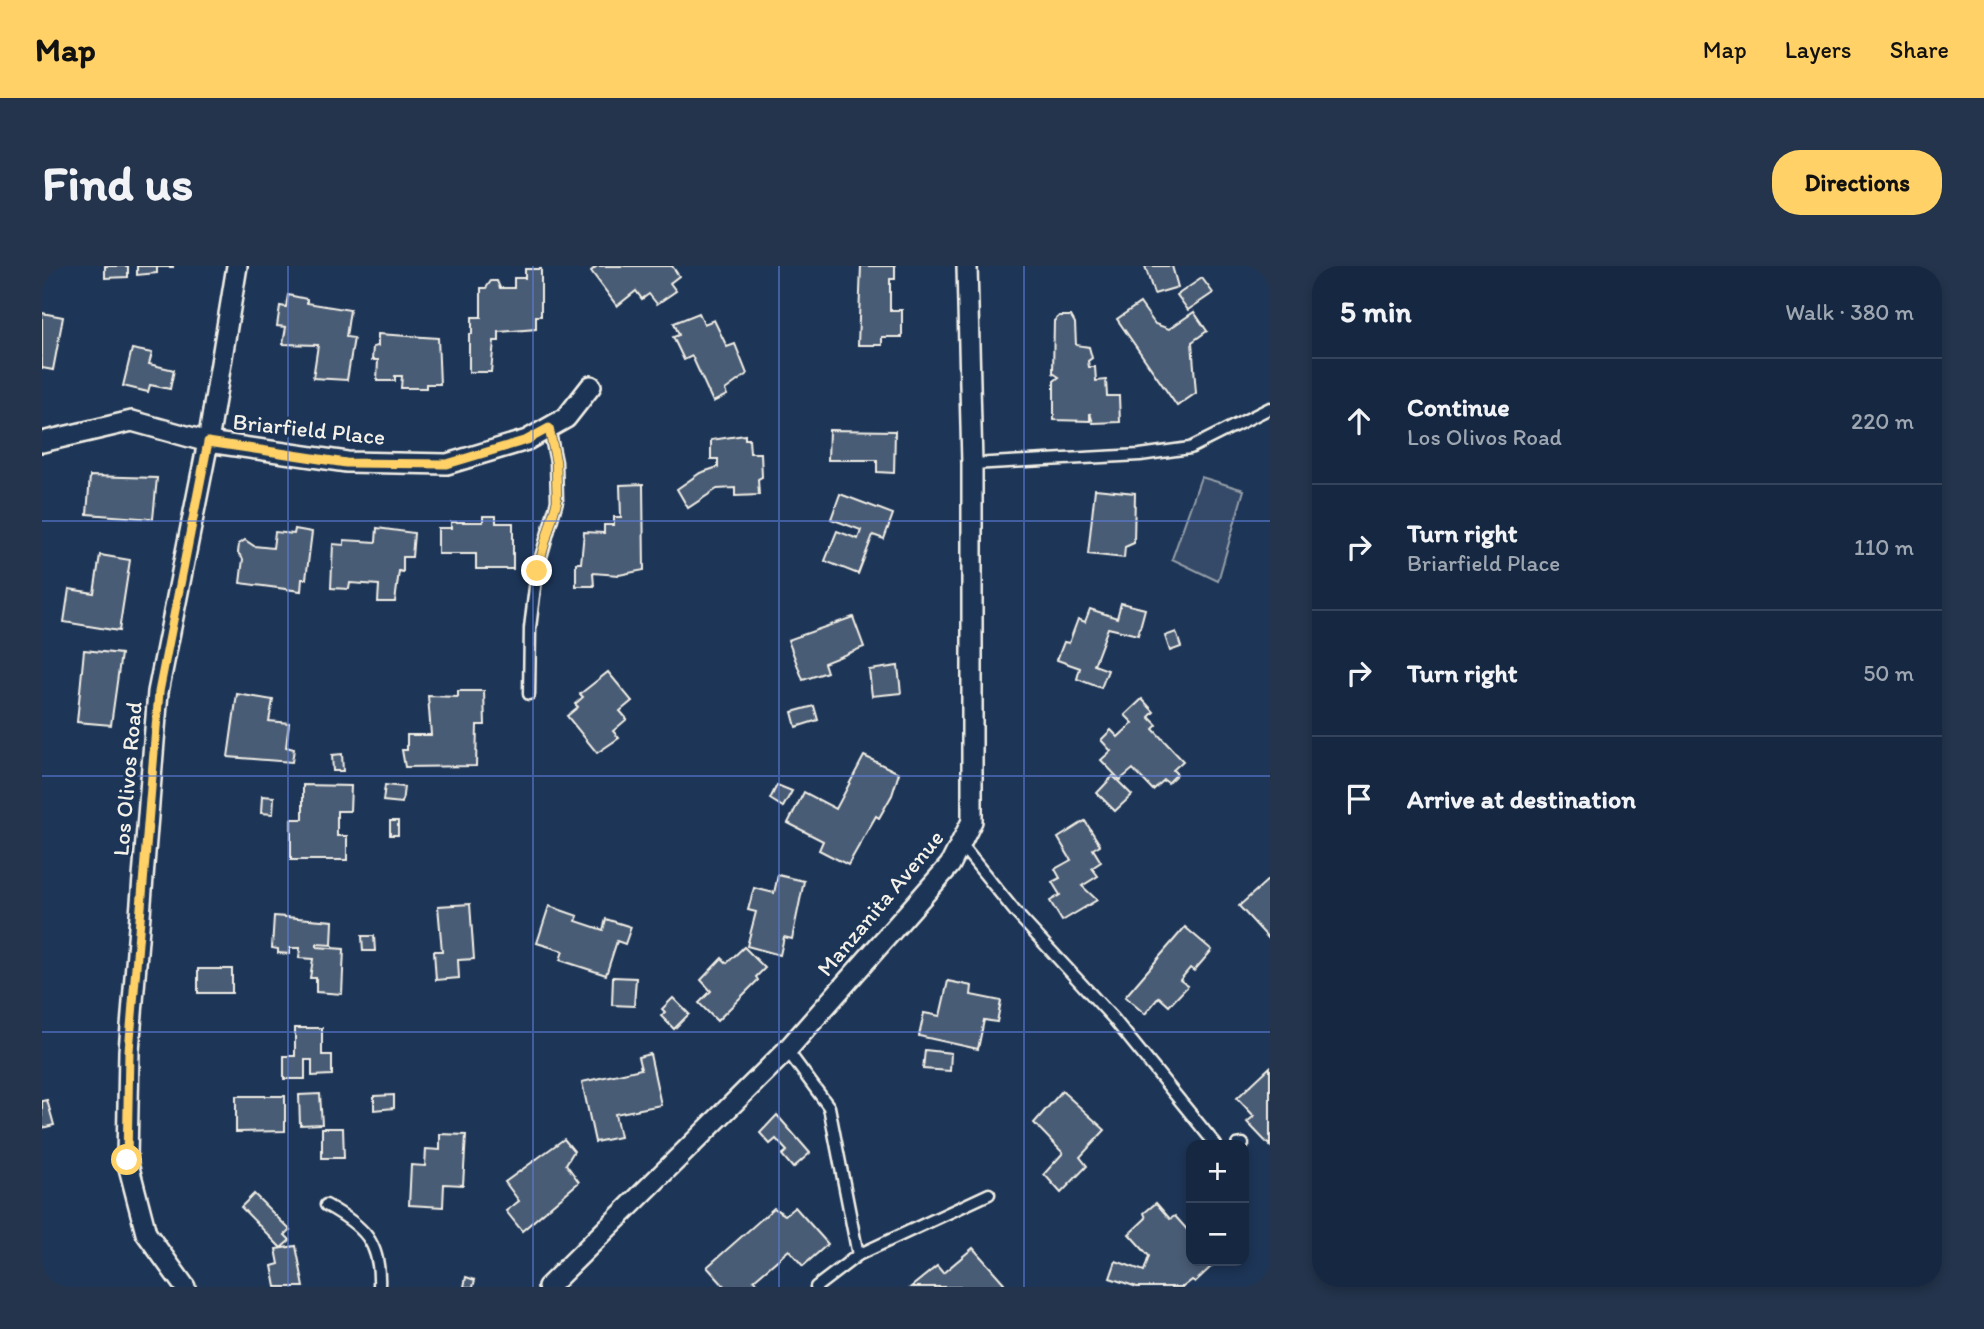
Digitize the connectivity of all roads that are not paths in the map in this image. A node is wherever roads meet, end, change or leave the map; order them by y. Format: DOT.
graph roads {
  1 [pos="237,266"];
  2 [pos="967,266"];
  3 [pos="591,386"];
  4 [pos="1270,408"];
  5 [pos="549,428"];
  6 [pos="42,442"];
  7 [pos="208,442"];
  8 [pos="972,464"];
  9 [pos="529,694"];
  10 [pos="962,846"];
  11 [pos="788,1050"];
  12 [pos="1212,1140"];
  13 [pos="989,1194"];
  14 [pos="326,1205"];
  15 [pos="859,1255"];
  16 [pos="185,1287"];
  17 [pos="379,1287"];
  18 [pos="548,1287"];
  19 [pos="816,1287"];
  1 -- 7 [label="street, Los Olivos Road"];
  2 -- 8 [label="street, Manzanita Avenue"];
  3 -- 5 [label="street, Briarfield Place"];
  4 -- 8 [label="lane"];
  5 -- 7 [label="street, Briarfield Place"];
  5 -- 9 [label="lane"];
  6 -- 7 [label="street, Briarfield Place"];
  7 -- 16 [label="street, Los Olivos Road"];
  8 -- 10 [label="street, Manzanita Avenue"];
  10 -- 11 [label="street, Manzanita Avenue"];
  10 -- 12 [label="lane"];
  11 -- 15 [label="lane"];
  11 -- 18 [label="street, Manzanita Avenue"];
  13 -- 15 [label="lane"];
  14 -- 17 [label="lane"];
  15 -- 19 [label="lane"];
}
